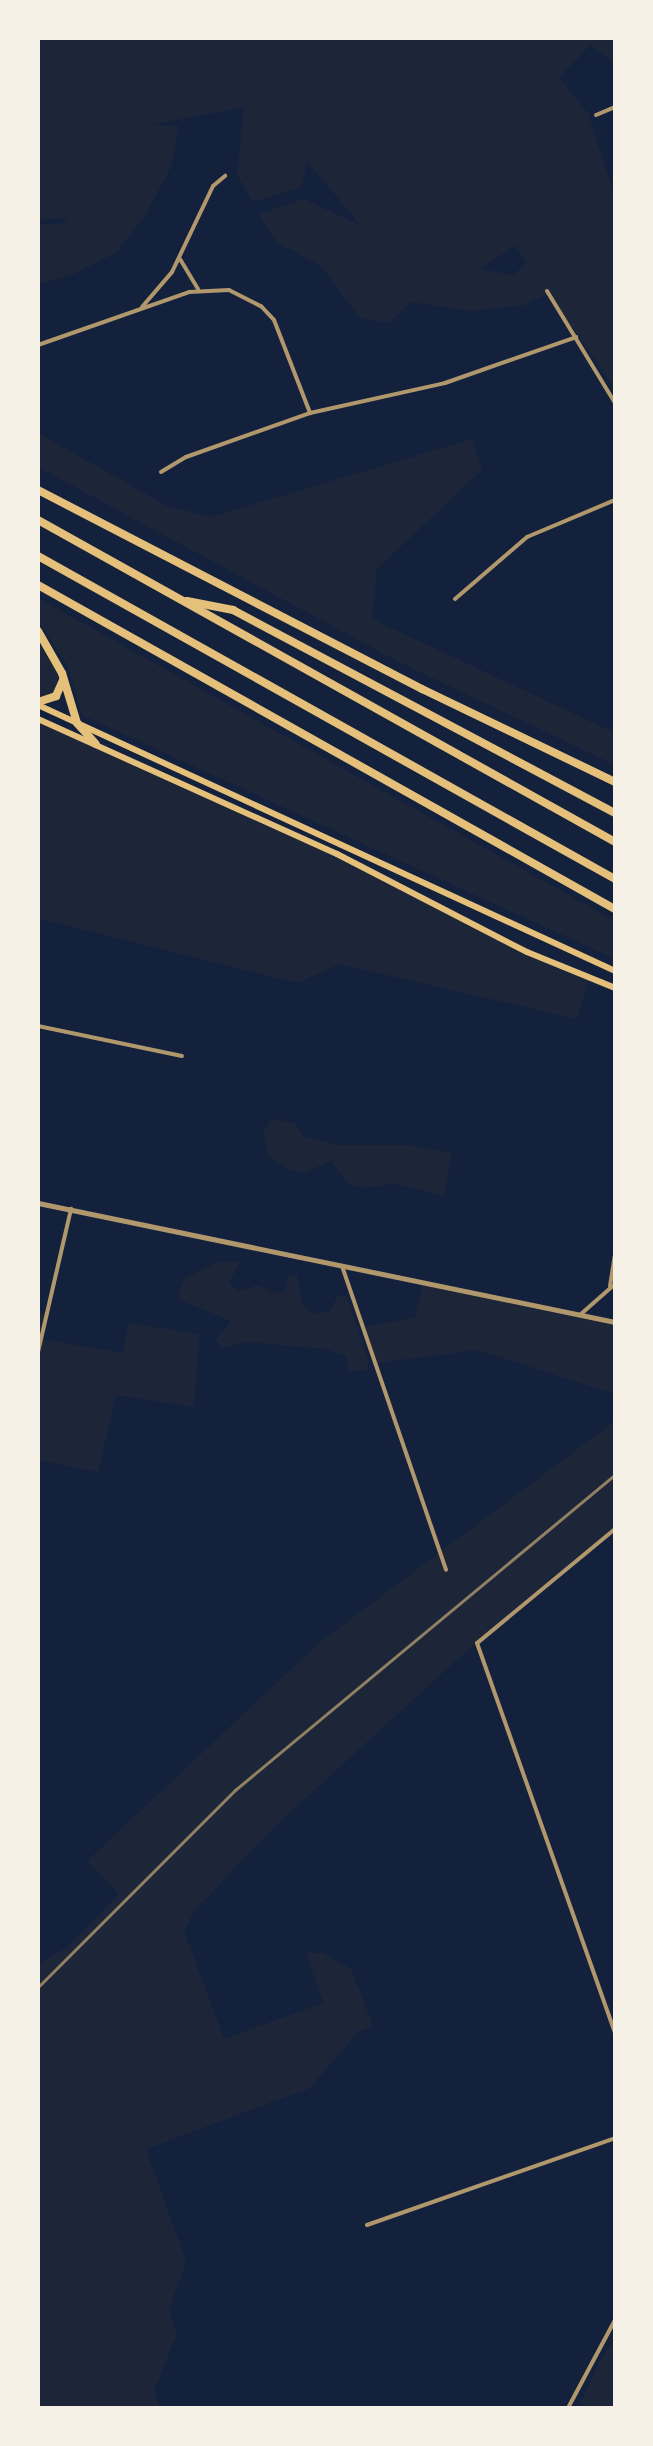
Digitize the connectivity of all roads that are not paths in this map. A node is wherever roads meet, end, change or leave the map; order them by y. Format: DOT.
graph roads {
  1 [pos="615,107"];
  2 [pos="596,115"];
  3 [pos="225,176"];
  4 [pos="179,257"];
  5 [pos="199,290"];
  6 [pos="547,291"];
  7 [pos="140,308"];
  8 [pos="576,337"];
  9 [pos="38,345"];
  10 [pos="615,403"];
  11 [pos="310,413"];
  12 [pos="161,472"];
  13 [pos="38,490"];
  14 [pos="615,500"];
  15 [pos="38,520"];
  16 [pos="38,556"];
  17 [pos="38,585"];
  18 [pos="180,599"];
  19 [pos="455,599"];
  20 [pos="38,631"];
  21 [pos="64,679"];
  22 [pos="38,703"];
  23 [pos="38,719"];
  24 [pos="77,723"];
  25 [pos="96,744"];
  26 [pos="615,782"];
  27 [pos="615,813"];
  28 [pos="615,842"];
  29 [pos="615,879"];
  30 [pos="615,909"];
  31 [pos="615,971"];
  32 [pos="615,988"];
  33 [pos="38,1026"];
  34 [pos="182,1056"];
  35 [pos="38,1203"];
  36 [pos="71,1209"];
  37 [pos="615,1256"];
  38 [pos="342,1265"];
  39 [pos="615,1284"];
  40 [pos="609,1289"];
  41 [pos="581,1314"];
  42 [pos="615,1322"];
  43 [pos="38,1352"];
  44 [pos="615,1529"];
  45 [pos="446,1570"];
  46 [pos="615,2033"];
  47 [pos="615,2138"];
  48 [pos="367,2225"];
  49 [pos="615,2320"];
  50 [pos="568,2408"];
  1 -- 2 [label="street"];
  3 -- 4 [label="street"];
  4 -- 5 [label="street"];
  4 -- 7 [label="street"];
  5 -- 7 [label="street"];
  5 -- 11 [label="street"];
  6 -- 8 [label="street"];
  7 -- 9 [label="street"];
  8 -- 10 [label="street"];
  8 -- 11 [label="street"];
  11 -- 12 [label="street"];
  13 -- 26 [label="highway"];
  14 -- 19 [label="street"];
  15 -- 18 [label="highway"];
  16 -- 29 [label="highway"];
  17 -- 30 [label="highway"];
  18 -- 27 [label="highway"];
  18 -- 28 [label="highway"];
  20 -- 21 [label="highway"];
  21 -- 22 [label="highway"];
  21 -- 24 [label="highway"];
  22 -- 24 [label="main road"];
  23 -- 25 [label="main road"];
  24 -- 25 [label="highway"];
  24 -- 31 [label="main road"];
  25 -- 32 [label="main road"];
  33 -- 34 [label="street"];
  35 -- 36 [label="street"];
  36 -- 38 [label="street"];
  36 -- 43 [label="street"];
  37 -- 40 [label="street"];
  38 -- 41 [label="street"];
  38 -- 45 [label="street"];
  39 -- 40 [label="street"];
  40 -- 41 [label="street"];
  41 -- 42 [label="street"];
  44 -- 46 [label="street"];
  47 -- 48 [label="street"];
  49 -- 50 [label="street"];
}
